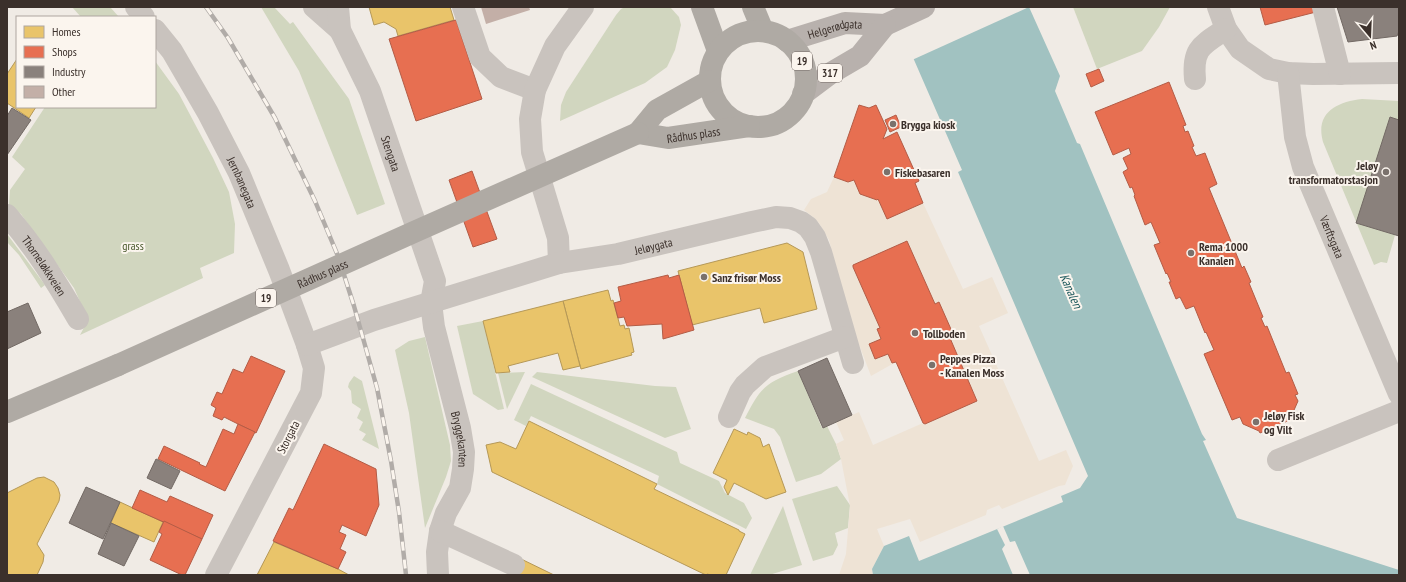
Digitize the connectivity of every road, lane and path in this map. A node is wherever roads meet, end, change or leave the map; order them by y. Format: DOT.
graph roads {
  1 [pos="136,7"];
  2 [pos="314,7"];
  3 [pos="338,7"];
  4 [pos="463,7"];
  5 [pos="583,7"];
  6 [pos="702,7"];
  7 [pos="753,7"];
  8 [pos="924,7"];
  9 [pos="1218,7"];
  10 [pos="1323,7"];
  11 [pos="143,16"];
  12 [pos="885,25"];
  13 [pos="1226,29"];
  14 [pos="340,30"];
  15 [pos="156,31"];
  16 [pos="763,31"];
  17 [pos="787,41"];
  18 [pos="718,51"];
  19 [pos="1288,73"];
  20 [pos="1399,73"];
  21 [pos="1340,74"];
  22 [pos="1195,79"];
  23 [pos="710,81"];
  24 [pos="536,90"];
  25 [pos="803,94"];
  26 [pos="749,126"];
  27 [pos="638,133"];
  28 [pos="7,216"];
  29 [pos="559,263"];
  30 [pos="431,303"];
  31 [pos="78,320"];
  32 [pos="845,337"];
  33 [pos="307,345"];
  34 [pos="853,363"];
  35 [pos="1399,394"];
  36 [pos="1399,411"];
  37 [pos="7,412"];
  38 [pos="729,417"];
  39 [pos="1278,460"];
  40 [pos="440,531"];
  41 [pos="514,565"];
  42 [pos="216,575"];
  43 [pos="438,575"];
  1 -- 11 [label="street"];
  2 -- 14 [label="street"];
  3 -- 14 [label="street, Stengata"];
  4 -- 24 [label="street"];
  5 -- 24 [label="street"];
  6 -- 18 [label="highway"];
  7 -- 16 [label="highway"];
  8 -- 12 [label="main road, Helgerødgata / 317"];
  9 -- 13 [label="street"];
  10 -- 21 [label="street"];
  12 -- 17 [label="main road, Helgerødgata / 317"];
  12 -- 25 [label="main road, Helgerødgata / 317"];
  13 -- 19 [label="street"];
  13 -- 22 [label="street"];
  14 -- 30 [label="street, Stengata"];
  15 -- 33 [label="street, Jernbanegata"];
  16 -- 17 [label="highway, 19"];
  16 -- 18 [label="highway, 19"];
  17 -- 25 [label="highway, 19"];
  18 -- 23 [label="highway, 19"];
  19 -- 21 [label="street"];
  19 -- 35 [label="street, Værftsgata"];
  20 -- 21 [label="street"];
  23 -- 26 [label="highway, 19"];
  23 -- 27 [label="highway, Rådhus plass / 19"];
  24 -- 29 [label="street"];
  25 -- 26 [label="highway, 19"];
  26 -- 27 [label="highway, Rådhus plass / 19"];
  27 -- 37 [label="highway, Rådhus plass / 19, bridge"];
  28 -- 31 [label="street, Thorneløkkveien"];
  29 -- 30 [label="street, Jeløygata"];
  29 -- 32 [label="street, Jeløygata"];
  30 -- 33 [label="street, Jeløygata"];
  30 -- 40 [label="street, Bryggekanten"];
  32 -- 34 [label="street, Jeløygata"];
  32 -- 38 [label="street"];
  33 -- 42 [label="street, Storgata"];
  36 -- 39 [label="street"];
  40 -- 41 [label="street"];
  40 -- 43 [label="street, Bryggekanten"];
}
